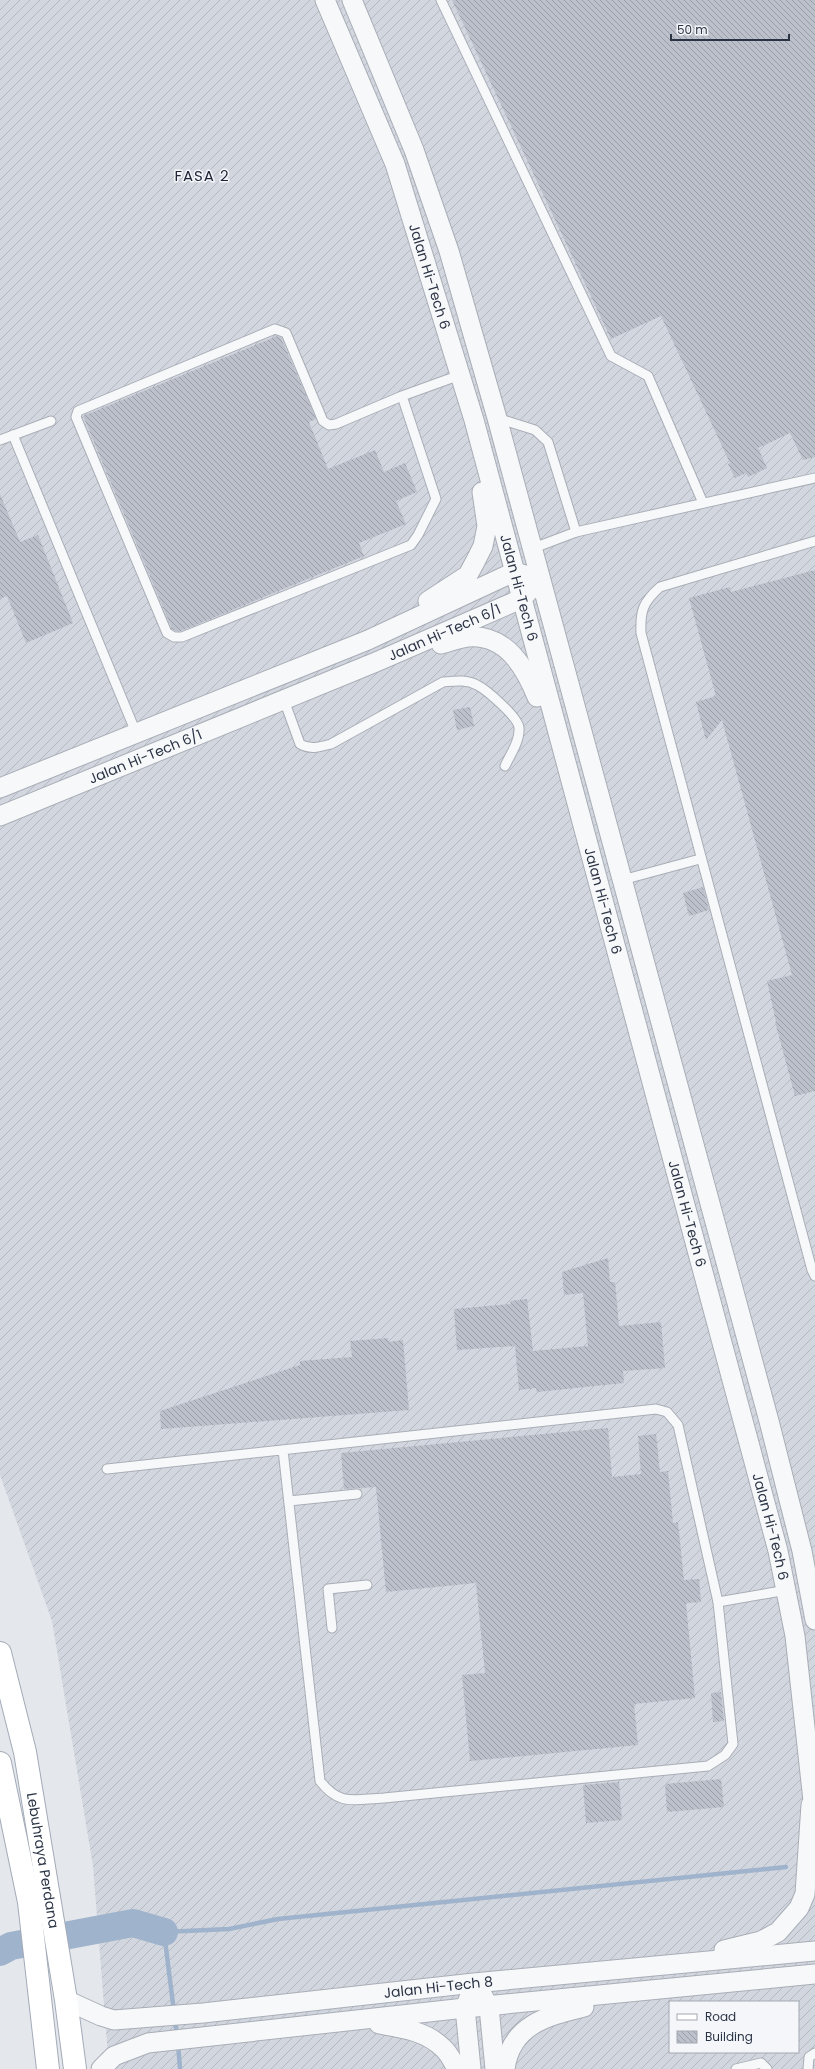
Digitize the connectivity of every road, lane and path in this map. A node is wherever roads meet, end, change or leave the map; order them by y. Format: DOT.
graph roads {
  1 [pos="325,0"];
  2 [pos="352,0"];
  3 [pos="441,0"];
  4 [pos="460,375"];
  5 [pos="402,396"];
  6 [pos="497,418"];
  7 [pos="51,420"];
  8 [pos="474,420"];
  9 [pos="13,435"];
  10 [pos="0,440"];
  11 [pos="815,478"];
  12 [pos="703,503"];
  13 [pos="576,532"];
  14 [pos="815,541"];
  15 [pos="531,549"];
  16 [pos="514,572"];
  17 [pos="540,578"];
  18 [pos="521,599"];
  19 [pos="368,640"];
  20 [pos="376,662"];
  21 [pos="284,700"];
  22 [pos="137,735"];
  23 [pos="565,762"];
  24 [pos="505,766"];
  25 [pos="0,788"];
  26 [pos="0,816"];
  27 [pos="700,859"];
  28 [pos="622,880"];
  29 [pos="815,1276"];
  30 [pos="283,1450"];
  31 [pos="107,1469"];
  32 [pos="357,1494"];
  33 [pos="289,1501"];
  34 [pos="367,1585"];
  35 [pos="787,1590"];
  36 [pos="718,1602"];
  37 [pos="815,1620"];
  38 [pos="332,1628"];
  39 [pos="0,1653"];
  40 [pos="0,1763"];
  41 [pos="812,1790"];
  42 [pos="815,1819"];
  43 [pos="39,1900"];
  44 [pos="815,1951"];
  45 [pos="667,1964"];
  46 [pos="815,1974"];
  47 [pos="474,1983"];
  48 [pos="649,1991"];
  49 [pos="66,2000"];
  50 [pos="489,2007"];
  51 [pos="465,2008"];
  52 [pos="356,2020"];
  53 [pos="815,2053"];
  54 [pos="48,2069"];
  55 [pos="75,2069"];
  56 [pos="101,2069"];
  57 [pos="457,2069"];
  58 [pos="471,2069"];
  59 [pos="494,2069"];
  60 [pos="505,2069"];
  61 [pos="736,2069"];
  62 [pos="767,2069"];
  63 [pos="808,2069"];
  1 -- 4 [label="street, Jalan Hi-Tech 6"];
  2 -- 6 [label="street, Jalan Hi-Tech 6"];
  3 -- 12 [label="lane"];
  4 -- 5 [label="lane"];
  4 -- 8 [label="street, Jalan Hi-Tech 6"];
  5 -- 5 [label="lane"];
  6 -- 13 [label="lane"];
  6 -- 15 [label="street, Jalan Hi-Tech 6"];
  7 -- 9 [label="lane"];
  8 -- 16 [label="street, Jalan Hi-Tech 6"];
  8 -- 19 [label="street"];
  9 -- 10 [label="lane"];
  9 -- 22 [label="lane"];
  11 -- 12 [label="lane"];
  12 -- 13 [label="lane"];
  13 -- 15 [label="lane"];
  14 -- 27 [label="lane"];
  15 -- 17 [label="street, Jalan Hi-Tech 6"];
  16 -- 17 [label="street"];
  16 -- 18 [label="street, Jalan Hi-Tech 6"];
  16 -- 19 [label="street, Jalan Hi-Tech 6/1"];
  17 -- 18 [label="street, Jalan Hi-Tech 6/1"];
  17 -- 28 [label="street, Jalan Hi-Tech 6"];
  18 -- 20 [label="street, Jalan Hi-Tech 6/1"];
  18 -- 23 [label="street, Jalan Hi-Tech 6"];
  19 -- 22 [label="street, Jalan Hi-Tech 6/1"];
  20 -- 21 [label="street, Jalan Hi-Tech 6/1"];
  20 -- 23 [label="street"];
  21 -- 24 [label="lane"];
  21 -- 26 [label="street, Jalan Hi-Tech 6/1"];
  22 -- 25 [label="street, Jalan Hi-Tech 6/1"];
  23 -- 35 [label="street, Jalan Hi-Tech 6"];
  27 -- 28 [label="lane"];
  27 -- 29 [label="lane"];
  28 -- 37 [label="street, Jalan Hi-Tech 6"];
  30 -- 31 [label="lane"];
  30 -- 33 [label="lane"];
  30 -- 36 [label="lane"];
  32 -- 33 [label="lane"];
  33 -- 36 [label="lane"];
  34 -- 38 [label="lane"];
  35 -- 36 [label="lane"];
  35 -- 41 [label="street, Jalan Hi-Tech 6"];
  39 -- 43 [label="main road, Lebuhraya Perdana"];
  40 -- 43 [label="main road, Lebuhraya Perdana"];
  41 -- 42 [label="street, Jalan Hi-Tech 6"];
  41 -- 45 [label="street"];
  43 -- 49 [label="main road, Lebuhraya Perdana"];
  43 -- 54 [label="main road, Lebuhraya Perdana"];
  44 -- 45 [label="street, Jalan Hi-Tech 8"];
  45 -- 47 [label="street, Jalan Hi-Tech 8"];
  46 -- 48 [label="street, Jalan Hi-Tech 8"];
  47 -- 49 [label="street, Jalan Hi-Tech 8"];
  47 -- 50 [label="street"];
  47 -- 51 [label="street"];
  48 -- 50 [label="street, Jalan Hi-Tech 8"];
  48 -- 60 [label="street"];
  49 -- 55 [label="main road, Lebuhraya Perdana"];
  50 -- 51 [label="street, Jalan Hi-Tech 8"];
  50 -- 59 [label="street"];
  51 -- 52 [label="street, Jalan Hi-Tech 8"];
  51 -- 58 [label="street"];
  52 -- 56 [label="street, Jalan Hi-Tech 8"];
  52 -- 57 [label="street"];
  53 -- 63 [label="lane"];
  61 -- 62 [label="lane"];
}
